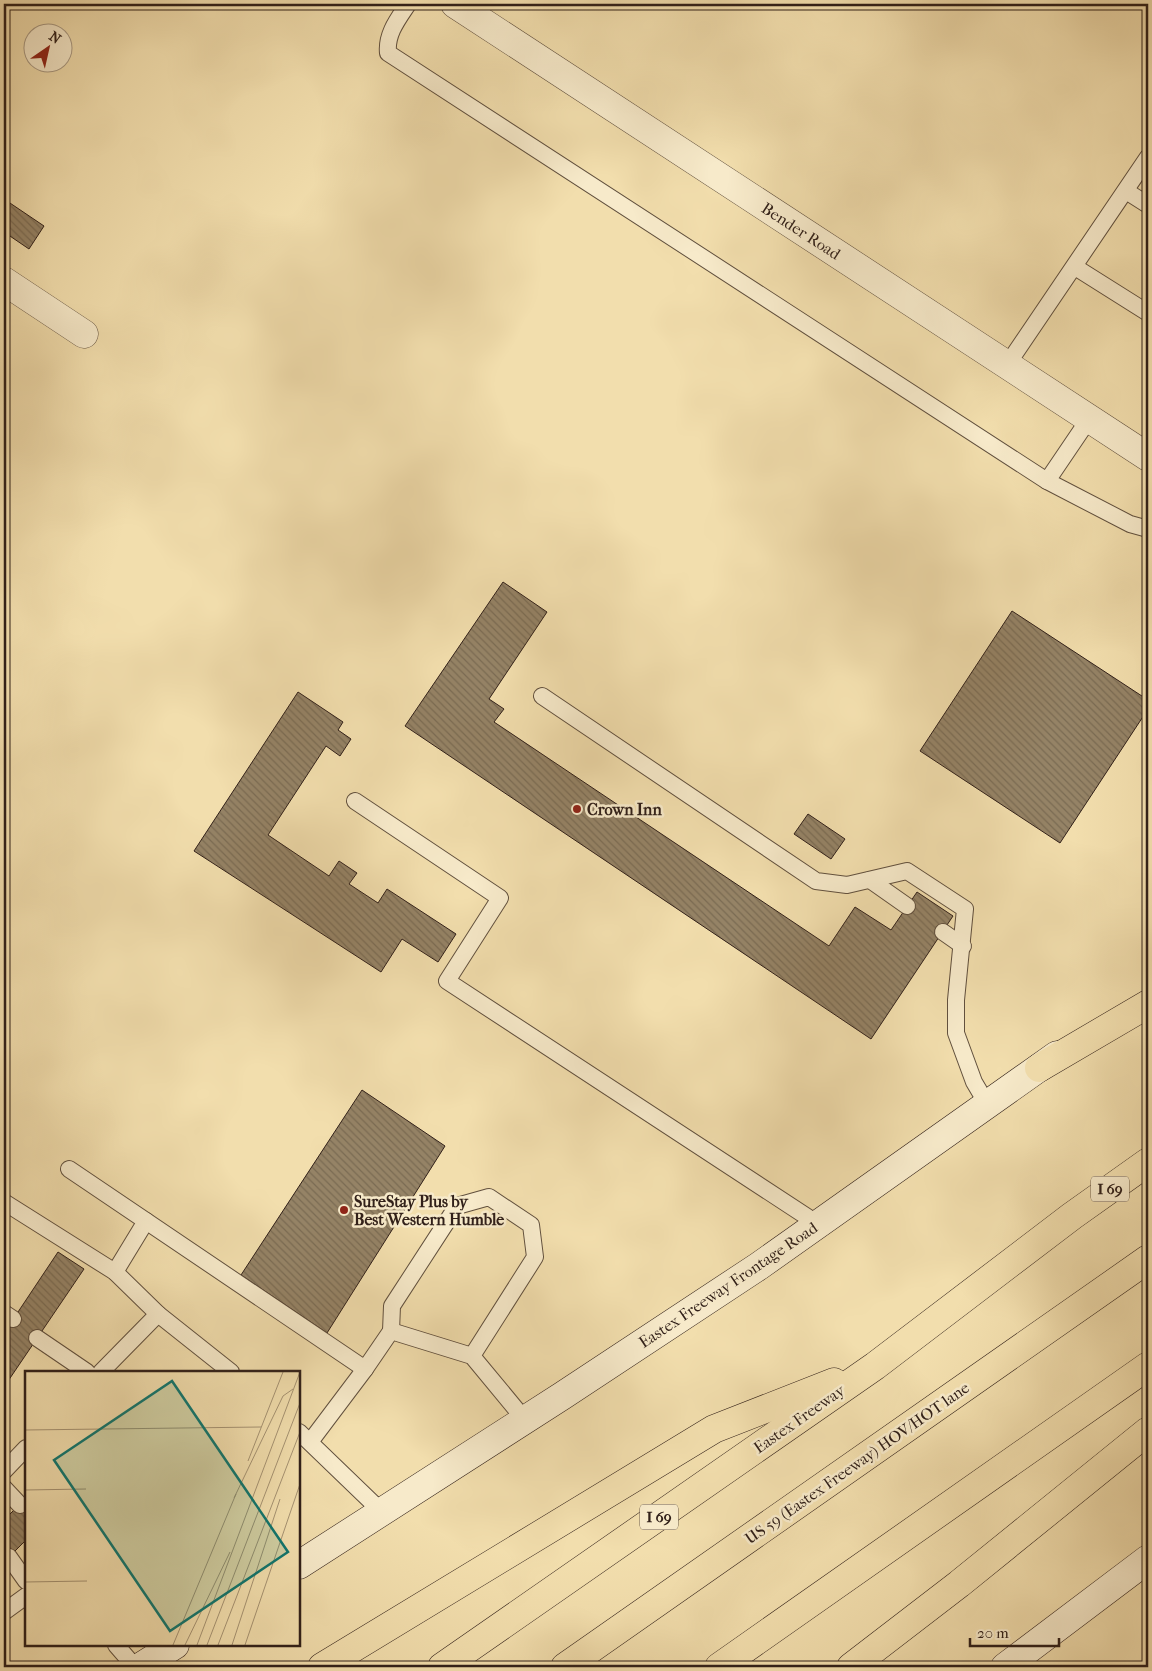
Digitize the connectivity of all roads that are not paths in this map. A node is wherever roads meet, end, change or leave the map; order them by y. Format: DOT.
graph roads {
  1 [pos="408,4"];
  2 [pos="455,4"];
  3 [pos="1148,157"];
  4 [pos="1126,191"];
  5 [pos="1148,205"];
  6 [pos="1075,267"];
  7 [pos="4,282"];
  8 [pos="1148,313"];
  9 [pos="84,334"];
  10 [pos="1007,365"];
  11 [pos="1089,419"];
  12 [pos="1148,458"];
  13 [pos="1047,481"];
  14 [pos="1148,529"];
  15 [pos="542,696"];
  16 [pos="355,801"];
  17 [pos="870,880"];
  18 [pos="907,906"];
  19 [pos="942,932"];
  20 [pos="963,946"];
  21 [pos="1148,990"];
  22 [pos="1148,1004"];
  23 [pos="1039,1068"];
  24 [pos="987,1104"];
  25 [pos="1148,1162"];
  26 [pos="68,1169"];
  27 [pos="4,1202"];
  28 [pos="146,1221"];
  29 [pos="818,1224"];
  30 [pos="1148,1259"];
  31 [pos="115,1272"];
  32 [pos="158,1314"];
  33 [pos="391,1331"];
  34 [pos="37,1338"];
  35 [pos="472,1356"];
  36 [pos="875,1366"];
  37 [pos="1148,1366"];
  38 [pos="365,1369"];
  39 [pos="86,1371"];
  40 [pos="102,1371"];
  41 [pos="230,1371"];
  42 [pos="525,1420"];
  43 [pos="1148,1432"];
  44 [pos="304,1437"];
  45 [pos="25,1449"];
  46 [pos="4,1471"];
  47 [pos="4,1488"];
  48 [pos="20,1504"];
  49 [pos="382,1512"];
  50 [pos="9,1557"];
  51 [pos="1148,1559"];
  52 [pos="300,1564"];
  53 [pos="25,1580"];
  54 [pos="25,1597"];
  55 [pos="4,1611"];
  56 [pos="117,1646"];
  57 [pos="173,1646"];
  58 [pos="135,1667"];
  59 [pos="140,1667"];
  60 [pos="322,1667"];
  61 [pos="442,1667"];
  62 [pos="565,1667"];
  63 [pos="719,1667"];
  64 [pos="850,1667"];
  65 [pos="1005,1667"];
  1 -- 13 [label="lane"];
  2 -- 10 [label="main road, Bender Road"];
  3 -- 4 [label="lane"];
  4 -- 5 [label="lane"];
  4 -- 6 [label="lane"];
  6 -- 8 [label="lane"];
  6 -- 10 [label="lane"];
  7 -- 9 [label="main road"];
  10 -- 11 [label="main road, Bender Road"];
  11 -- 12 [label="main road, Bender Road"];
  11 -- 13 [label="lane"];
  13 -- 14 [label="lane"];
  15 -- 17 [label="lane"];
  16 -- 29 [label="lane"];
  17 -- 18 [label="lane"];
  17 -- 20 [label="lane"];
  19 -- 20 [label="lane"];
  20 -- 24 [label="lane"];
  21 -- 23 [label="main road, Eastex Freeway Frontage Road"];
  22 -- 23 [label="highway"];
  23 -- 24 [label="main road, Eastex Freeway Frontage Road"];
  24 -- 29 [label="main road, Eastex Freeway Frontage Road"];
  25 -- 36 [label="highway, Eastex Freeway / I 69"];
  26 -- 28 [label="lane"];
  27 -- 31 [label="lane"];
  28 -- 31 [label="lane"];
  28 -- 38 [label="lane"];
  29 -- 42 [label="main road, Eastex Freeway Frontage Road"];
  30 -- 62 [label="highway, US 59 (Eastex Freeway) HOV/HOT lane"];
  31 -- 32 [label="lane"];
  32 -- 40 [label="lane"];
  32 -- 41 [label="lane"];
  33 -- 35 [label="lane"];
  33 -- 35 [label="lane"];
  33 -- 38 [label="lane"];
  34 -- 39 [label="lane"];
  35 -- 42 [label="lane"];
  36 -- 60 [label="highway"];
  36 -- 61 [label="highway, Eastex Freeway / I 69"];
  37 -- 63 [label="highway"];
  38 -- 44 [label="lane"];
  42 -- 49 [label="main road, Eastex Freeway Frontage Road"];
  43 -- 64 [label="highway"];
  44 -- 49 [label="lane"];
  45 -- 46 [label="lane"];
  47 -- 48 [label="lane"];
  49 -- 52 [label="main road, Eastex Freeway Frontage Road"];
  50 -- 53 [label="lane"];
  51 -- 65 [label="main road"];
  54 -- 55 [label="lane"];
  56 -- 58 [label="lane"];
  57 -- 59 [label="main road"];
}
